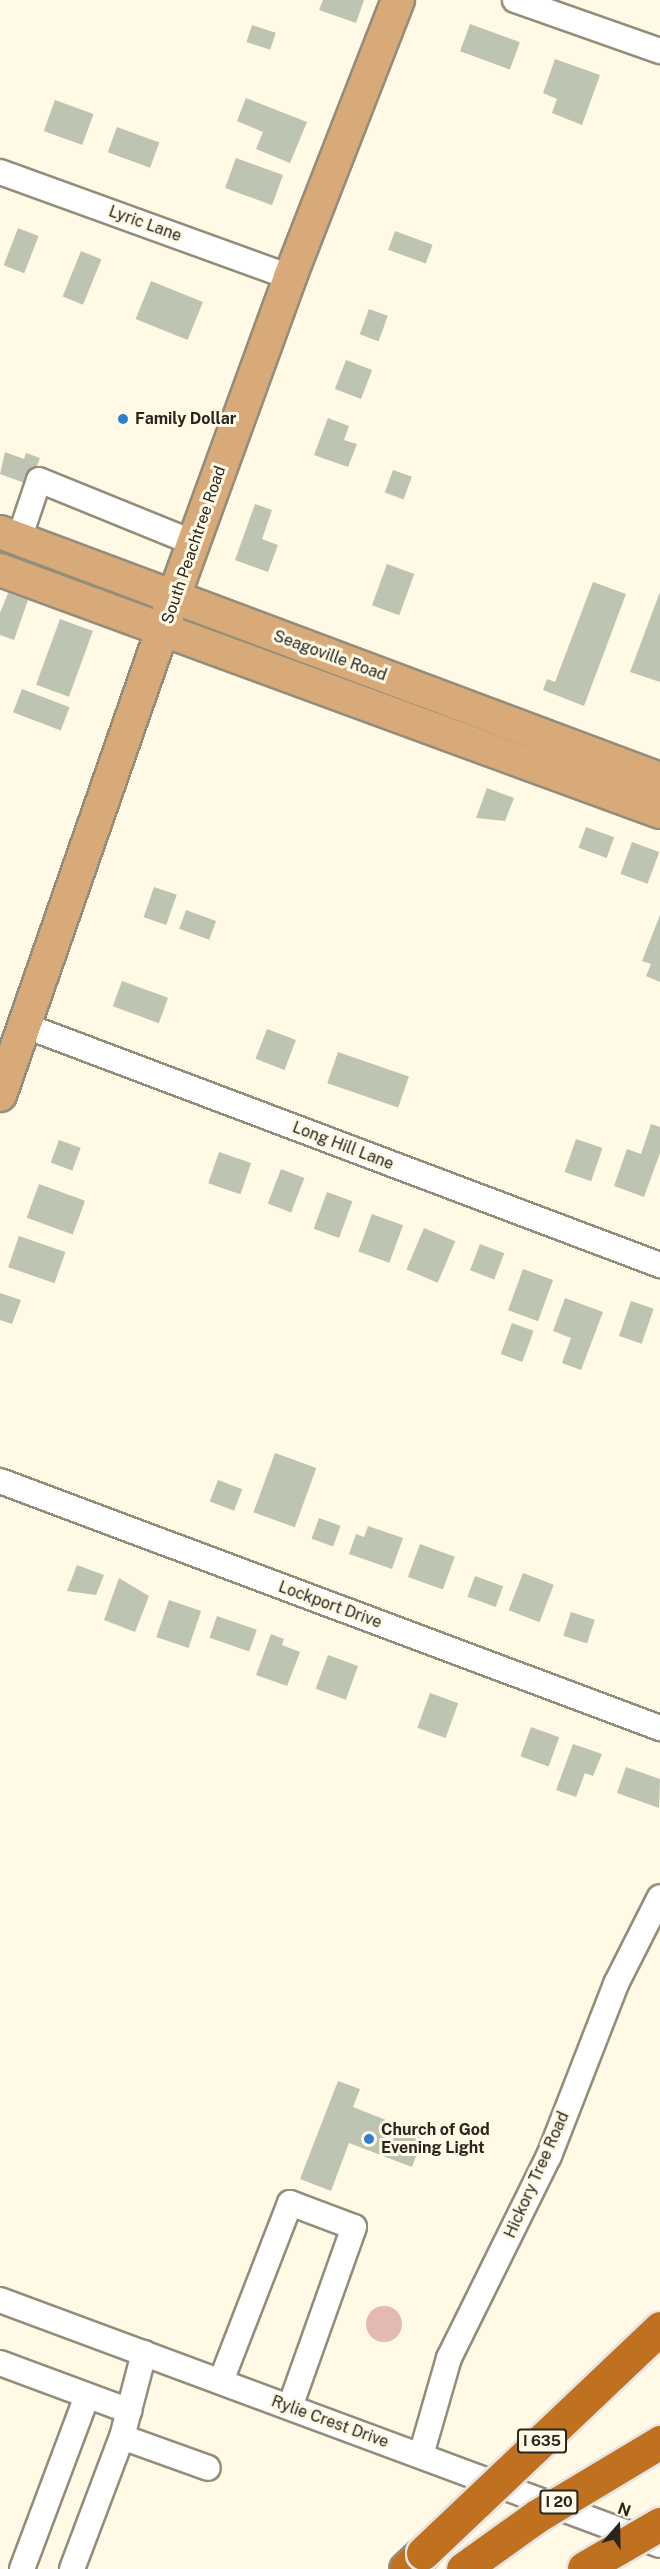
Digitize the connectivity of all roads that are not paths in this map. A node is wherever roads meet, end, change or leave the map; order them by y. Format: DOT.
graph roads {
  1 [pos="398,0"];
  2 [pos="514,0"];
  3 [pos="660,51"];
  4 [pos="0,172"];
  5 [pos="290,277"];
  6 [pos="10,536"];
  7 [pos="194,543"];
  8 [pos="0,570"];
  9 [pos="173,599"];
  10 [pos="163,632"];
  11 [pos="506,720"];
  12 [pos="496,750"];
  13 [pos="660,779"];
  14 [pos="660,812"];
  15 [pos="26,1026"];
  16 [pos="0,1095"];
  17 [pos="660,1265"];
  18 [pos="0,1481"];
  19 [pos="660,1728"];
  20 [pos="660,1897"];
  21 [pos="0,2300"];
  22 [pos="660,2328"];
  23 [pos="144,2353"];
  24 [pos="0,2363"];
  25 [pos="221,2381"];
  26 [pos="87,2396"];
  27 [pos="290,2407"];
  28 [pos="129,2411"];
  29 [pos="122,2437"];
  30 [pos="660,2442"];
  31 [pos="421,2455"];
  32 [pos="208,2468"];
  33 [pos="660,2524"];
  34 [pos="660,2545"];
  35 [pos="415,2561"];
  36 [pos="22,2569"];
  37 [pos="72,2569"];
  38 [pos="463,2569"];
  39 [pos="583,2569"];
  1 -- 5 [label="main road, South Peachtree Road"];
  2 -- 3 [label="street"];
  4 -- 5 [label="street, Lyric Lane"];
  5 -- 7 [label="main road, South Peachtree Road"];
  6 -- 7 [label="street"];
  6 -- 9 [label="main road, Seagoville Road"];
  7 -- 9 [label="main road, South Peachtree Road"];
  8 -- 10 [label="main road, Seagoville Road"];
  9 -- 10 [label="main road, South Peachtree Road"];
  9 -- 11 [label="main road, Seagoville Road"];
  10 -- 12 [label="main road, Seagoville Road"];
  10 -- 15 [label="main road, South Peachtree Road"];
  11 -- 12 [label="main road"];
  11 -- 13 [label="main road, Seagoville Road"];
  12 -- 14 [label="main road, Seagoville Road"];
  15 -- 16 [label="main road, South Peachtree Road"];
  15 -- 17 [label="street, Long Hill Lane"];
  18 -- 19 [label="street, Lockport Drive"];
  20 -- 31 [label="street, Hickory Tree Road"];
  21 -- 23 [label="street, Rylie Crest Drive"];
  22 -- 35 [label="highway, I 635, bridge"];
  23 -- 25 [label="street, Rylie Crest Drive"];
  23 -- 28 [label="street"];
  24 -- 26 [label="street"];
  25 -- 27 [label="street, Rylie Crest Drive"];
  25 -- 27 [label="street"];
  26 -- 28 [label="street"];
  26 -- 36 [label="street"];
  27 -- 31 [label="street, Rylie Crest Drive"];
  28 -- 29 [label="street"];
  29 -- 32 [label="street"];
  29 -- 37 [label="street"];
  30 -- 38 [label="highway, I 20, bridge"];
  31 -- 34 [label="street, Rylie Crest Drive"];
  33 -- 39 [label="highway, bridge"];
}
